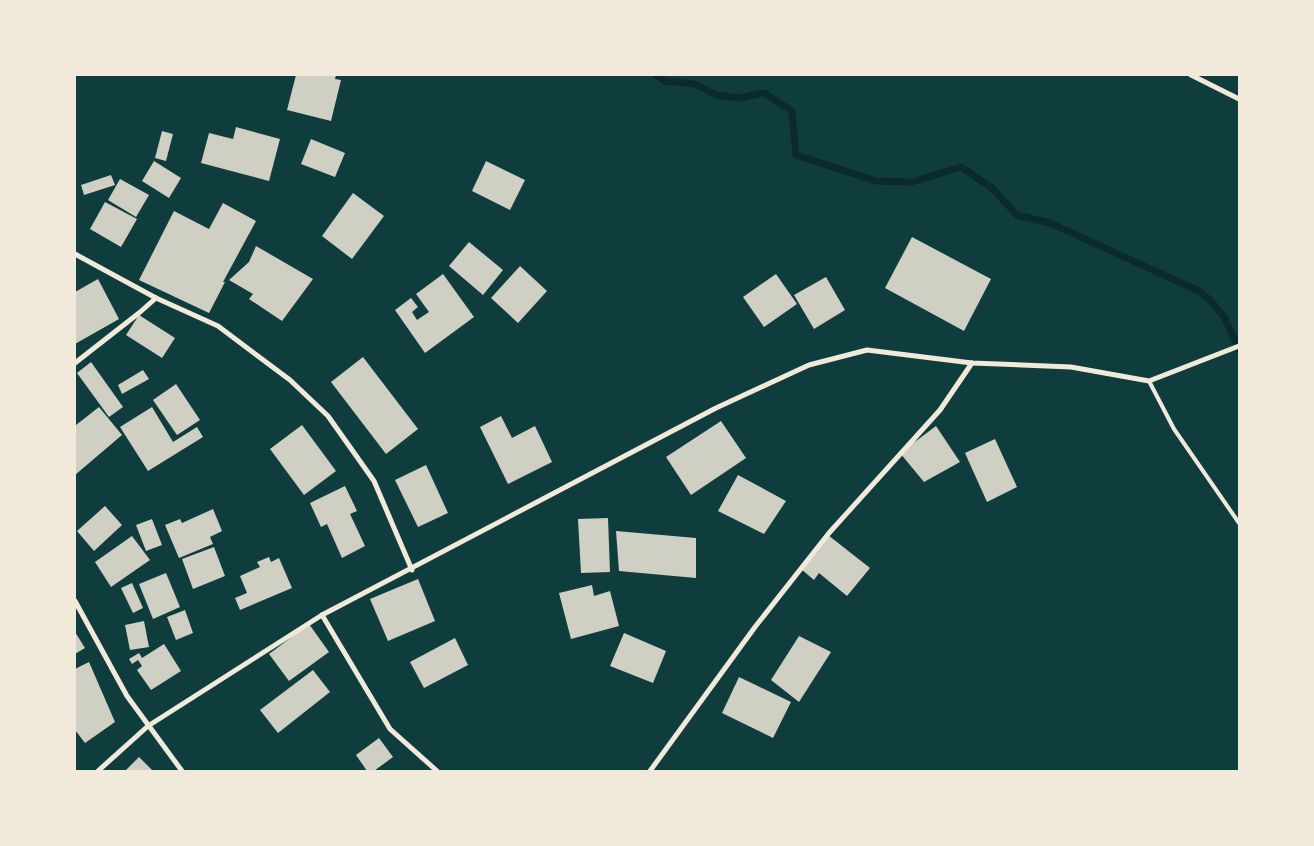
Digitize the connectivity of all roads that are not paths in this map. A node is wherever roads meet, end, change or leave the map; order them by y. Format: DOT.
graph roads {
  1 [pos="1191,75"];
  2 [pos="1239,99"];
  3 [pos="75,254"];
  4 [pos="156,298"];
  5 [pos="1239,346"];
  6 [pos="75,363"];
  7 [pos="972,363"];
  8 [pos="1149,381"];
  9 [pos="1239,523"];
  10 [pos="412,570"];
  11 [pos="75,601"];
  12 [pos="322,615"];
  13 [pos="148,726"];
  14 [pos="98,771"];
  15 [pos="182,771"];
  16 [pos="437,771"];
  17 [pos="650,771"];
  1 -- 2 [label="street"];
  3 -- 4 [label="street"];
  4 -- 6 [label="street"];
  4 -- 10 [label="street"];
  5 -- 8 [label="street"];
  7 -- 8 [label="street"];
  7 -- 10 [label="street"];
  7 -- 17 [label="street"];
  8 -- 9 [label="lane"];
  10 -- 12 [label="street"];
  11 -- 13 [label="street"];
  12 -- 13 [label="street"];
  12 -- 16 [label="street"];
  13 -- 14 [label="street"];
  13 -- 15 [label="street"];
}
